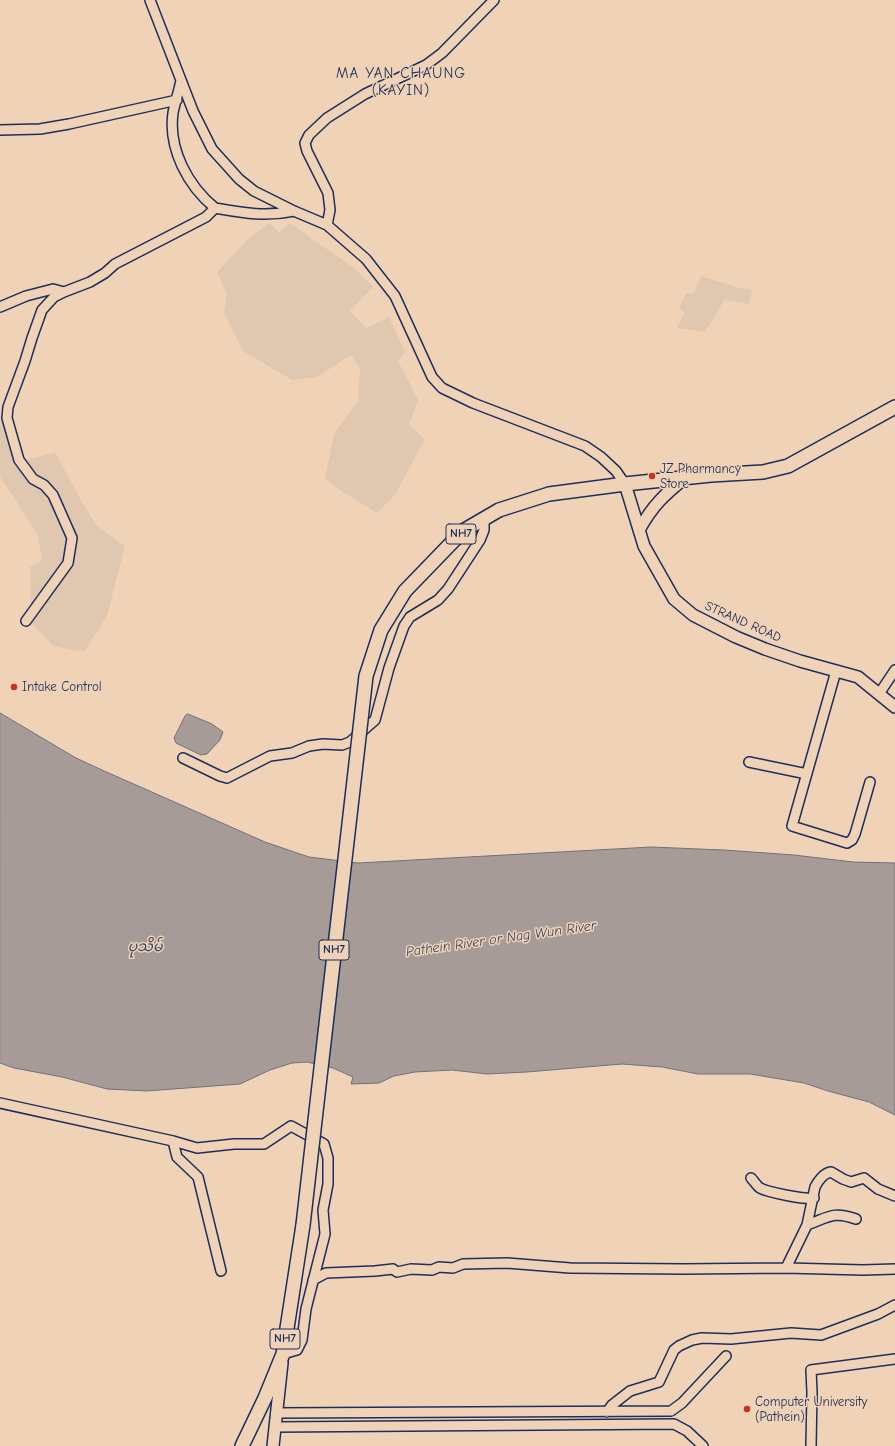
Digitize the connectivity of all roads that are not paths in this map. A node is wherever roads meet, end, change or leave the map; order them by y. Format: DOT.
graph roads {
  1 [pos="150,0"];
  2 [pos="494,0"];
  3 [pos="182,80"];
  4 [pos="176,102"];
  5 [pos="193,111"];
  6 [pos="0,130"];
  7 [pos="215,208"];
  8 [pos="294,211"];
  9 [pos="326,225"];
  10 [pos="64,292"];
  11 [pos="0,307"];
  12 [pos="895,407"];
  13 [pos="686,477"];
  14 [pos="625,484"];
  15 [pos="484,518"];
  16 [pos="639,530"];
  17 [pos="26,621"];
  18 [pos="895,670"];
  19 [pos="836,671"];
  20 [pos="879,694"];
  21 [pos="895,707"];
  22 [pos="183,758"];
  23 [pos="749,762"];
  24 [pos="807,774"];
  25 [pos="870,782"];
  26 [pos="0,1103"];
  27 [pos="173,1141"];
  28 [pos="751,1178"];
  29 [pos="895,1196"];
  30 [pos="814,1198"];
  31 [pos="856,1219"];
  32 [pos="807,1226"];
  33 [pos="786,1268"];
  34 [pos="895,1269"];
  35 [pos="221,1271"];
  36 [pos="313,1280"];
  37 [pos="895,1305"];
  38 [pos="283,1354"];
  39 [pos="726,1356"];
  40 [pos="895,1359"];
  41 [pos="606,1412"];
  42 [pos="276,1413"];
  43 [pos="275,1427"];
  44 [pos="242,1446"];
  45 [pos="273,1446"];
  46 [pos="703,1446"];
  47 [pos="811,1446"];
  1 -- 3 [label="street"];
  2 -- 9 [label="street"];
  3 -- 4 [label="street"];
  3 -- 5 [label="street"];
  4 -- 5 [label="street"];
  4 -- 6 [label="street"];
  4 -- 7 [label="street"];
  5 -- 8 [label="street"];
  7 -- 8 [label="street"];
  7 -- 10 [label="street"];
  8 -- 9 [label="street"];
  9 -- 14 [label="street"];
  10 -- 11 [label="street"];
  10 -- 17 [label="street"];
  12 -- 13 [label="highway, NH7"];
  13 -- 14 [label="highway, NH7"];
  13 -- 16 [label="main road"];
  14 -- 15 [label="highway, NH7"];
  14 -- 16 [label="main road, STRAND ROAD"];
  15 -- 22 [label="street"];
  15 -- 38 [label="highway, NH7, bridge"];
  16 -- 19 [label="main road, STRAND ROAD"];
  18 -- 20 [label="street"];
  19 -- 20 [label="main road, STRAND ROAD"];
  19 -- 24 [label="street"];
  20 -- 21 [label="main road, STRAND ROAD"];
  23 -- 24 [label="street"];
  24 -- 25 [label="street"];
  26 -- 27 [label="street"];
  27 -- 35 [label="street"];
  27 -- 36 [label="street"];
  28 -- 30 [label="street"];
  29 -- 30 [label="street"];
  30 -- 32 [label="street"];
  31 -- 32 [label="street"];
  32 -- 33 [label="street"];
  33 -- 34 [label="street"];
  33 -- 36 [label="street"];
  36 -- 38 [label="street"];
  37 -- 41 [label="street"];
  38 -- 42 [label="main road"];
  38 -- 44 [label="highway, NH7"];
  39 -- 41 [label="street"];
  40 -- 47 [label="street"];
  41 -- 42 [label="street"];
  42 -- 43 [label="main road"];
  43 -- 45 [label="main road"];
  43 -- 46 [label="street"];
}
